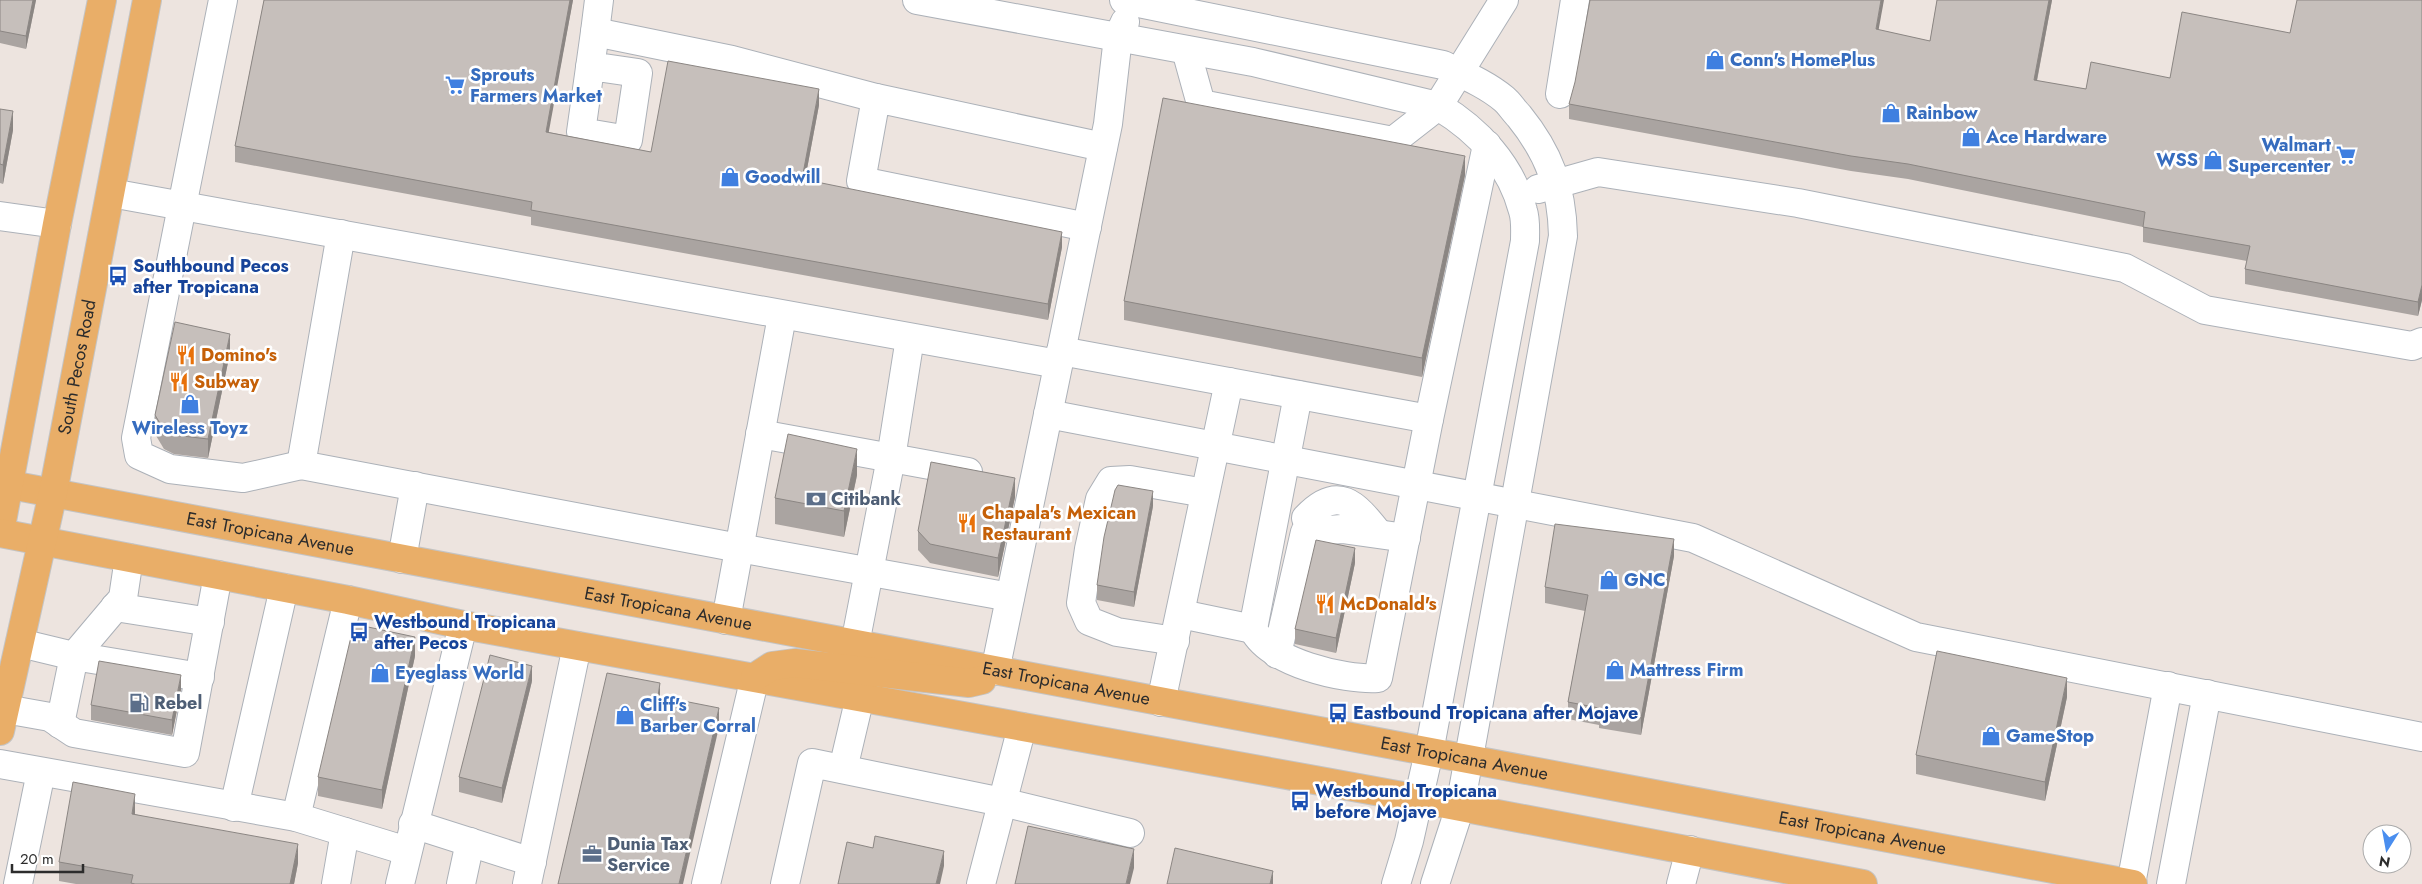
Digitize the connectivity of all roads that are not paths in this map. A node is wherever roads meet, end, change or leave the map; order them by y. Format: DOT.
graph roads {
  1 [pos="102,0"];
  2 [pos="146,0"];
  3 [pos="223,0"];
  4 [pos="599,0"];
  5 [pos="917,0"];
  6 [pos="1504,0"];
  7 [pos="1575,0"];
  8 [pos="1131,1"];
  9 [pos="1206,8"];
  10 [pos="595,32"];
  11 [pos="1118,37"];
  12 [pos="1192,51"];
  13 [pos="590,66"];
  14 [pos="1459,73"];
  15 [pos="1560,94"];
  16 [pos="876,98"];
  17 [pos="1438,106"];
  18 [pos="1487,145"];
  19 [pos="1103,147"];
  20 [pos="1555,184"];
  21 [pos="111,193"];
  22 [pos="1518,195"];
  23 [pos="182,205"];
  24 [pos="0,216"];
  25 [pos="57,224"];
  26 [pos="1087,226"];
  27 [pos="341,234"];
  28 [pos="782,316"];
  29 [pos="910,338"];
  30 [pos="2422,342"];
  31 [pos="1060,358"];
  32 [pos="1229,382"];
  33 [pos="1298,394"];
  34 [pos="1048,414"];
  35 [pos="1429,419"];
  36 [pos="760,434"];
  37 [pos="1215,447"];
  38 [pos="890,458"];
  39 [pos="1284,460"];
  40 [pos="301,465"];
  41 [pos="4,484"];
  42 [pos="1033,484"];
  43 [pos="415,486"];
  44 [pos="1417,486"];
  45 [pos="53,493"];
  46 [pos="1206,493"];
  47 [pos="1478,498"];
  48 [pos="1514,504"];
  49 [pos="1306,518"];
  50 [pos="0,532"];
  51 [pos="1378,533"];
  52 [pos="1406,538"];
  53 [pos="43,541"];
  54 [pos="739,548"];
  55 [pos="129,558"];
  56 [pos="402,559"];
  57 [pos="869,571"];
  58 [pos="218,575"];
  59 [pos="284,588"];
  60 [pos="1010,597"];
  61 [pos="348,600"];
  62 [pos="116,607"];
  63 [pos="1181,614"];
  64 [pos="726,620"];
  65 [pos="210,622"];
  66 [pos="463,625"];
  67 [pos="1253,629"];
  68 [pos="1175,641"];
  69 [pos="20,643"];
  70 [pos="855,644"];
  71 [pos="577,646"];
  72 [pos="1277,654"];
  73 [pos="74,656"];
  74 [pos="995,670"];
  75 [pos="200,676"];
  76 [pos="755,677"];
  77 [pos="2168,686"];
  78 [pos="2207,694"];
  79 [pos="860,697"];
  80 [pos="1161,702"];
  81 [pos="2,720"];
  82 [pos="60,724"];
  83 [pos="1022,727"];
  84 [pos="2422,737"];
  85 [pos="1429,752"];
  86 [pos="1469,760"];
  87 [pos="0,764"];
  88 [pos="843,769"];
  89 [pos="41,772"];
  90 [pos="1419,799"];
  91 [pos="1002,802"];
  92 [pos="234,807"];
  93 [pos="1460,807"];
  94 [pos="296,817"];
  95 [pos="413,824"];
  96 [pos="345,832"];
  97 [pos="1130,832"];
  98 [pos="470,842"];
  99 [pos="1690,850"];
  100 [pos="407,851"];
  101 [pos="529,873"];
  102 [pos="18,884"];
  103 [pos="336,884"];
  104 [pos="400,884"];
  105 [pos="461,884"];
  106 [pos="706,884"];
  107 [pos="785,884"];
  108 [pos="981,884"];
  109 [pos="1396,884"];
  110 [pos="1435,884"];
  111 [pos="1681,884"];
  112 [pos="1863,884"];
  113 [pos="2132,884"];
  114 [pos="2170,884"];
  1 -- 25 [label="main road"];
  2 -- 21 [label="main road, South Pecos Road"];
  3 -- 23 [label="street"];
  4 -- 10 [label="street"];
  5 -- 11 [label="street"];
  6 -- 14 [label="street"];
  7 -- 15 [label="street"];
  8 -- 9 [label="street"];
  8 -- 11 [label="street"];
  9 -- 12 [label="street"];
  9 -- 14 [label="street"];
  10 -- 13 [label="street"];
  10 -- 16 [label="street"];
  11 -- 12 [label="street"];
  11 -- 19 [label="street"];
  12 -- 17 [label="street"];
  12 -- 17 [label="street"];
  14 -- 17 [label="street"];
  14 -- 20 [label="street"];
  16 -- 19 [label="street"];
  16 -- 26 [label="street"];
  17 -- 18 [label="street"];
  18 -- 22 [label="street"];
  18 -- 35 [label="street"];
  19 -- 26 [label="street"];
  20 -- 22 [label="street"];
  20 -- 30 [label="street"];
  20 -- 48 [label="street"];
  21 -- 23 [label="street"];
  21 -- 45 [label="main road, South Pecos Road"];
  22 -- 47 [label="street"];
  23 -- 27 [label="street"];
  23 -- 40 [label="street"];
  24 -- 25 [label="street"];
  25 -- 41 [label="main road"];
  26 -- 31 [label="street"];
  27 -- 28 [label="street"];
  27 -- 40 [label="street"];
  28 -- 29 [label="street"];
  28 -- 36 [label="street"];
  29 -- 31 [label="street"];
  29 -- 38 [label="street"];
  31 -- 32 [label="street"];
  31 -- 34 [label="street"];
  32 -- 33 [label="street"];
  32 -- 37 [label="street"];
  33 -- 35 [label="street"];
  33 -- 39 [label="street"];
  34 -- 37 [label="street"];
  34 -- 42 [label="street"];
  35 -- 44 [label="street"];
  36 -- 38 [label="street"];
  36 -- 54 [label="street"];
  37 -- 39 [label="street"];
  37 -- 46 [label="street"];
  38 -- 42 [label="street"];
  38 -- 57 [label="street"];
  39 -- 44 [label="street"];
  39 -- 67 [label="street"];
  40 -- 43 [label="street"];
  41 -- 45 [label="main road, East Tropicana Avenue"];
  41 -- 50 [label="main road"];
  42 -- 60 [label="street"];
  43 -- 54 [label="street"];
  43 -- 56 [label="street"];
  44 -- 47 [label="street"];
  44 -- 52 [label="street"];
  45 -- 53 [label="main road, South Pecos Road"];
  45 -- 56 [label="main road, East Tropicana Avenue"];
  46 -- 63 [label="street"];
  46 -- 68 [label="street"];
  47 -- 48 [label="street"];
  47 -- 85 [label="street"];
  48 -- 77 [label="street"];
  48 -- 86 [label="street"];
  49 -- 51 [label="street"];
  50 -- 53 [label="main road"];
  51 -- 52 [label="street"];
  51 -- 72 [label="street"];
  52 -- 72 [label="street"];
  53 -- 55 [label="main road"];
  53 -- 69 [label="main road, South Pecos Road"];
  54 -- 57 [label="street"];
  54 -- 64 [label="street"];
  55 -- 58 [label="main road"];
  55 -- 62 [label="street"];
  56 -- 64 [label="main road, East Tropicana Avenue"];
  57 -- 60 [label="street"];
  57 -- 70 [label="street"];
  58 -- 59 [label="main road"];
  58 -- 65 [label="street"];
  59 -- 61 [label="main road"];
  59 -- 92 [label="street"];
  60 -- 74 [label="street"];
  61 -- 66 [label="main road"];
  61 -- 94 [label="street"];
  62 -- 65 [label="street"];
  62 -- 73 [label="street"];
  63 -- 67 [label="street"];
  63 -- 68 [label="street"];
  64 -- 70 [label="main road, East Tropicana Avenue"];
  65 -- 75 [label="street"];
  66 -- 71 [label="main road"];
  66 -- 95 [label="street"];
  67 -- 72 [label="street"];
  68 -- 80 [label="street"];
  69 -- 73 [label="street"];
  69 -- 81 [label="main road, South Pecos Road"];
  70 -- 74 [label="main road, East Tropicana Avenue"];
  71 -- 76 [label="main road"];
  71 -- 101 [label="street"];
  73 -- 75 [label="street"];
  73 -- 82 [label="street"];
  74 -- 76 [label="main road"];
  74 -- 80 [label="main road, East Tropicana Avenue"];
  75 -- 82 [label="street"];
  76 -- 79 [label="main road"];
  76 -- 106 [label="street"];
  77 -- 78 [label="street"];
  77 -- 113 [label="street"];
  78 -- 84 [label="street"];
  78 -- 114 [label="street"];
  79 -- 83 [label="main road"];
  79 -- 88 [label="street"];
  80 -- 85 [label="main road, East Tropicana Avenue"];
  81 -- 82 [label="street"];
  83 -- 90 [label="main road"];
  83 -- 91 [label="street"];
  85 -- 86 [label="main road, East Tropicana Avenue"];
  85 -- 90 [label="street"];
  86 -- 93 [label="street"];
  86 -- 113 [label="main road, East Tropicana Avenue"];
  87 -- 89 [label="street"];
  88 -- 91 [label="street"];
  88 -- 107 [label="street"];
  89 -- 92 [label="street"];
  89 -- 102 [label="street"];
  90 -- 93 [label="main road"];
  90 -- 109 [label="street"];
  91 -- 97 [label="street"];
  91 -- 108 [label="street"];
  92 -- 94 [label="street"];
  93 -- 99 [label="main road"];
  93 -- 110 [label="street"];
  94 -- 96 [label="street"];
  95 -- 98 [label="street"];
  95 -- 100 [label="street"];
  96 -- 100 [label="street"];
  96 -- 103 [label="street"];
  98 -- 101 [label="street"];
  98 -- 105 [label="street"];
  99 -- 111 [label="street"];
  99 -- 112 [label="main road"];
  100 -- 104 [label="street"];
}
